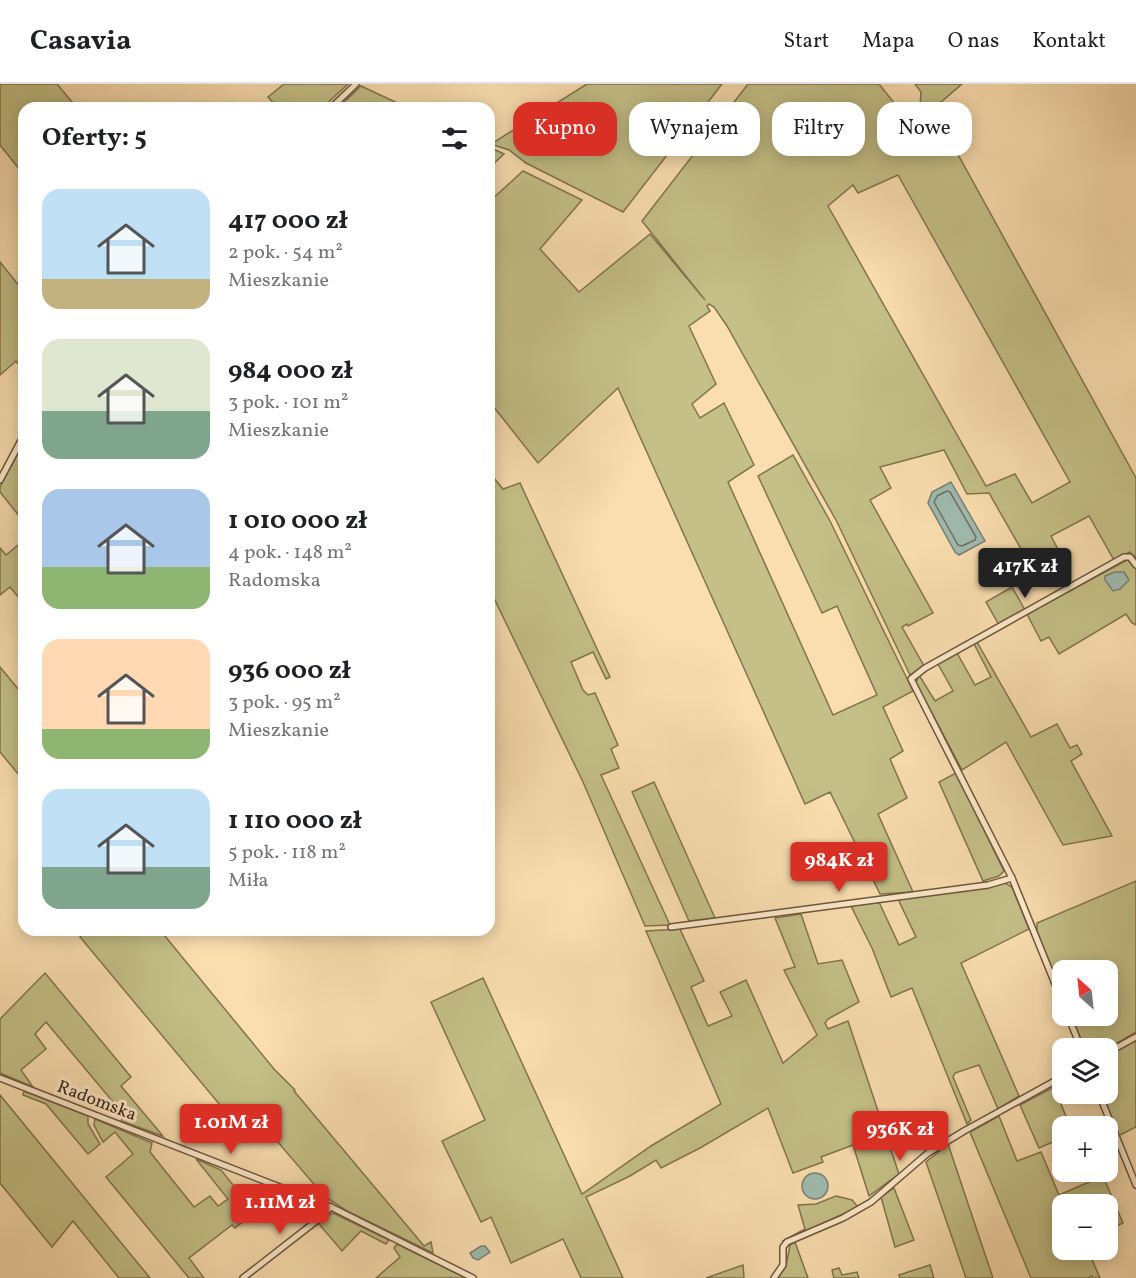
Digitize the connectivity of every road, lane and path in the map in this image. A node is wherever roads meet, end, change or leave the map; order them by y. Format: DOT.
graph roads {
  1 [pos="356,84"];
  2 [pos="337,102"];
  3 [pos="18,446"];
  4 [pos="0,480"];
  5 [pos="1136,565"];
  6 [pos="1012,878"];
  7 [pos="671,927"];
  8 [pos="1052,976"];
  9 [pos="1136,1037"];
  10 [pos="1118,1047"];
  11 [pos="0,1078"];
  12 [pos="1052,1083"];
  13 [pos="1103,1104"];
  14 [pos="1136,1185"];
  15 [pos="331,1207"];
  16 [pos="243,1278"];
  17 [pos="473,1278"];
  18 [pos="774,1278"];
  1 -- 2 [label="street"];
  3 -- 4 [label="street"];
  5 -- 6 [label="street"];
  6 -- 7 [label="street"];
  6 -- 8 [label="street"];
  9 -- 10 [label="street"];
  11 -- 15 [label="street, Radomska"];
  12 -- 18 [label="street"];
  13 -- 14 [label="street"];
  15 -- 16 [label="street"];
  15 -- 17 [label="street, Radomska"];
}
